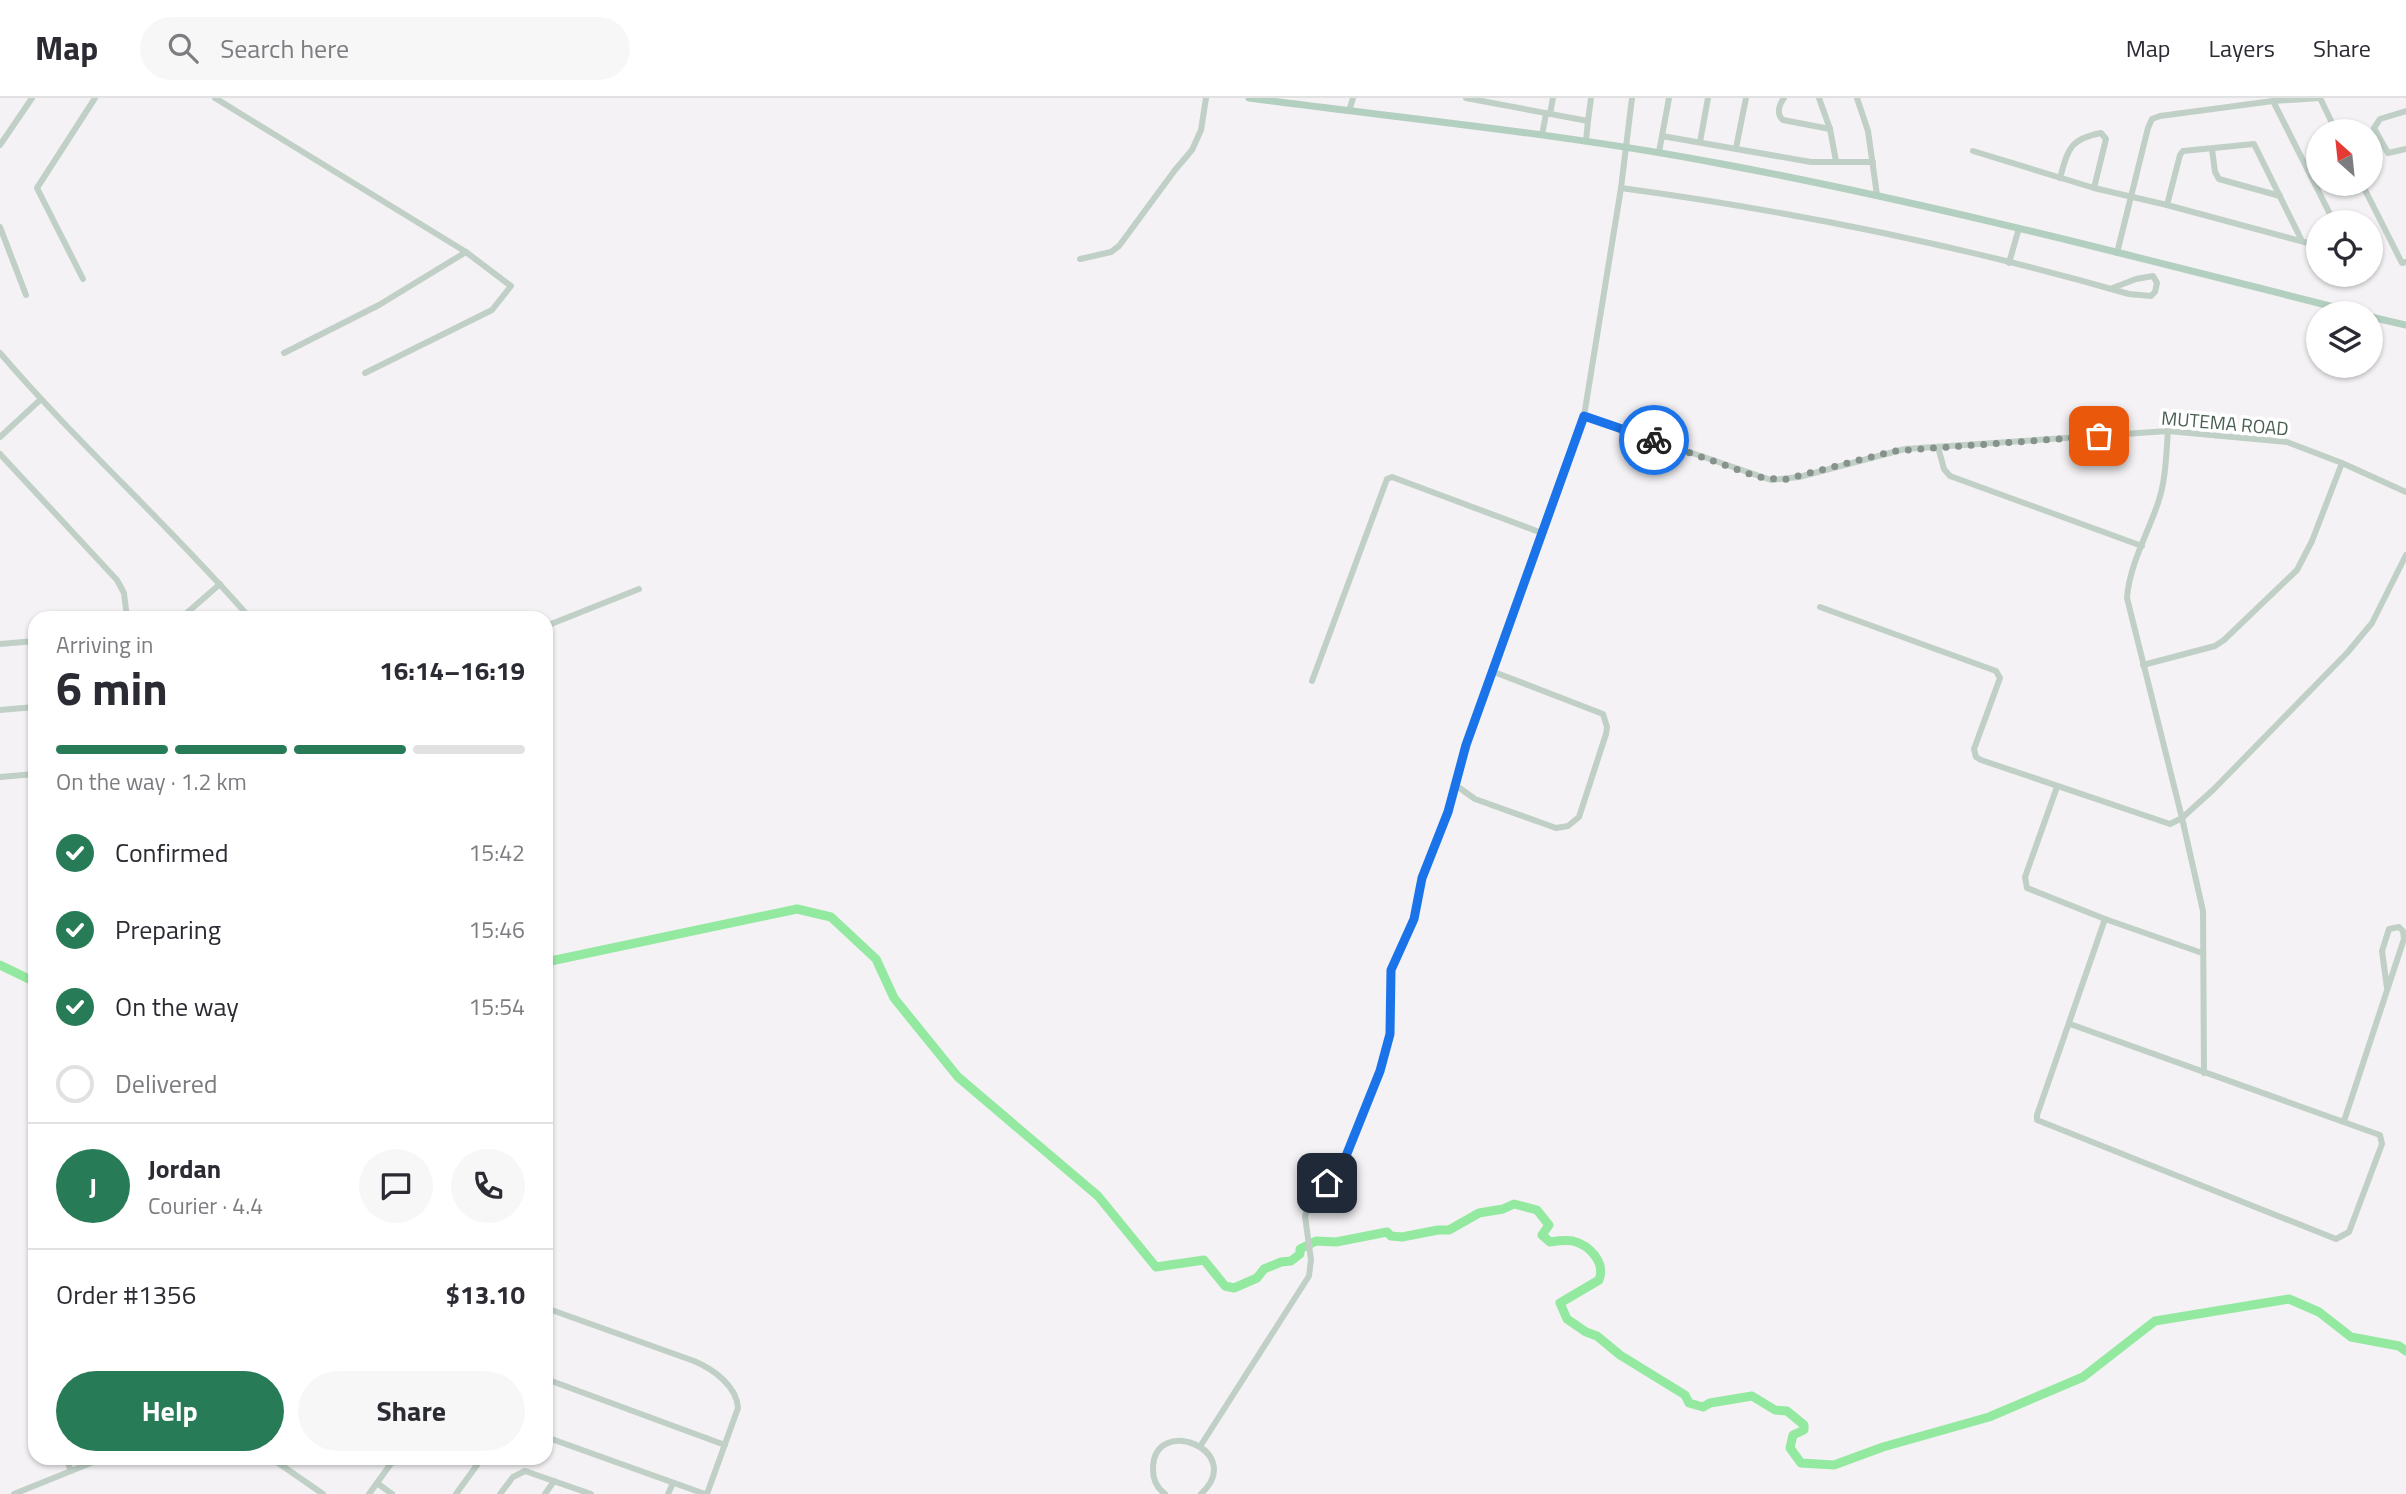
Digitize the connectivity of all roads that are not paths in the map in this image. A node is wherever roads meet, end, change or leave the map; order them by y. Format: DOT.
graph roads {
  1 [pos="32,98"];
  2 [pos="95,98"];
  3 [pos="215,98"];
  4 [pos="1206,98"];
  5 [pos="1249,98"];
  6 [pos="1353,98"];
  7 [pos="1466,98"];
  8 [pos="1517,98"];
  9 [pos="1553,98"];
  10 [pos="1591,98"];
  11 [pos="1632,98"];
  12 [pos="1669,98"];
  13 [pos="1708,98"];
  14 [pos="1746,98"];
  15 [pos="1784,98"];
  16 [pos="1819,98"];
  17 [pos="1857,98"];
  18 [pos="2320,98"];
  19 [pos="1479,99"];
  20 [pos="2273,101"];
  21 [pos="1516,107"];
  22 [pos="1349,111"];
  23 [pos="2406,111"];
  24 [pos="1548,114"];
  25 [pos="2330,119"];
  26 [pos="1588,121"];
  27 [pos="1830,129"];
  28 [pos="1542,135"];
  29 [pos="1662,136"];
  30 [pos="1586,141"];
  31 [pos="1700,142"];
  32 [pos="0,145"];
  33 [pos="1624,147"];
  34 [pos="1727,148"];
  35 [pos="1736,148"];
  36 [pos="2212,149"];
  37 [pos="2406,149"];
  38 [pos="1973,151"];
  39 [pos="1659,152"];
  40 [pos="1836,160"];
  41 [pos="1873,162"];
  42 [pos="1723,164"];
  43 [pos="2060,178"];
  44 [pos="1620,188"];
  45 [pos="2094,188"];
  46 [pos="1877,195"];
  47 [pos="2130,196"];
  48 [pos="2280,196"];
  49 [pos="2368,196"];
  50 [pos="2167,205"];
  51 [pos="2328,210"];
  52 [pos="0,227"];
  53 [pos="2019,228"];
  54 [pos="2302,241"];
  55 [pos="2306,242"];
  56 [pos="466,253"];
  57 [pos="2117,253"];
  58 [pos="1080,259"];
  59 [pos="2406,262"];
  60 [pos="2009,264"];
  61 [pos="83,279"];
  62 [pos="2110,289"];
  63 [pos="26,295"];
  64 [pos="2310,301"];
  65 [pos="2383,320"];
  66 [pos="2406,326"];
  67 [pos="0,352"];
  68 [pos="284,353"];
  69 [pos="365,373"];
  70 [pos="40,400"];
  71 [pos="1584,416"];
  72 [pos="2168,431"];
  73 [pos="0,437"];
  74 [pos="1938,447"];
  75 [pos="0,454"];
  76 [pos="2342,463"];
  77 [pos="2406,492"];
  78 [pos="1542,533"];
  79 [pos="2142,546"];
  80 [pos="2406,555"];
  81 [pos="220,584"];
  82 [pos="639,589"];
  83 [pos="1820,607"];
  84 [pos="126,611"];
  85 [pos="189,611"];
  86 [pos="244,611"];
  87 [pos="553,623"];
  88 [pos="28,642"];
  89 [pos="0,644"];
  90 [pos="2143,665"];
  91 [pos="1494,672"];
  92 [pos="1312,681"];
  93 [pos="28,708"];
  94 [pos="0,710"];
  95 [pos="28,775"];
  96 [pos="0,777"];
  97 [pos="1454,784"];
  98 [pos="2057,787"];
  99 [pos="2182,818"];
  100 [pos="2105,919"];
  101 [pos="2202,953"];
  102 [pos="2388,988"];
  103 [pos="2070,1024"];
  104 [pos="2204,1073"];
  105 [pos="2344,1121"];
  106 [pos="553,1311"];
  107 [pos="553,1382"];
  108 [pos="553,1440"];
  109 [pos="726,1445"];
  110 [pos="1200,1445"];
  111 [pos="69,1465"];
  112 [pos="86,1465"];
  113 [pos="281,1465"];
  114 [pos="390,1465"];
  115 [pos="477,1465"];
  116 [pos="71,1471"];
  117 [pos="554,1481"];
  118 [pos="377,1483"];
  119 [pos="673,1483"];
  120 [pos="14,1494"];
  121 [pos="323,1494"];
  122 [pos="369,1494"];
  123 [pos="392,1494"];
  124 [pos="456,1494"];
  125 [pos="500,1494"];
  126 [pos="545,1494"];
  127 [pos="589,1494"];
  128 [pos="668,1494"];
  129 [pos="706,1494"];
  130 [pos="1164,1494"];
  131 [pos="1201,1494"];
  1 -- 32 [label="street"];
  2 -- 61 [label="street"];
  3 -- 56 [label="street"];
  4 -- 58 [label="street"];
  5 -- 22 [label="main road"];
  6 -- 22 [label="street"];
  7 -- 19 [label="street"];
  8 -- 21 [label="street"];
  9 -- 24 [label="street"];
  10 -- 26 [label="street"];
  11 -- 33 [label="street"];
  12 -- 29 [label="street"];
  13 -- 31 [label="street"];
  14 -- 35 [label="street"];
  15 -- 27 [label="street"];
  16 -- 27 [label="street"];
  17 -- 41 [label="street"];
  18 -- 20 [label="street"];
  18 -- 25 [label="street"];
  19 -- 21 [label="street"];
  20 -- 47 [label="street"];
  20 -- 51 [label="street"];
  21 -- 24 [label="street"];
  22 -- 28 [label="main road"];
  23 -- 37 [label="street"];
  24 -- 26 [label="street"];
  24 -- 28 [label="street"];
  26 -- 30 [label="street"];
  27 -- 40 [label="street"];
  28 -- 30 [label="main road"];
  29 -- 31 [label="street"];
  29 -- 39 [label="street"];
  30 -- 33 [label="main road"];
  31 -- 34 [label="street"];
  33 -- 39 [label="main road"];
  33 -- 44 [label="street"];
  34 -- 35 [label="street"];
  34 -- 42 [label="street"];
  35 -- 40 [label="street"];
  36 -- 48 [label="street"];
  36 -- 48 [label="street"];
  36 -- 50 [label="street"];
  38 -- 43 [label="street"];
  39 -- 42 [label="main road"];
  40 -- 41 [label="street"];
  41 -- 46 [label="street"];
  42 -- 46 [label="main road"];
  43 -- 45 [label="street"];
  43 -- 45 [label="street"];
  44 -- 60 [label="street"];
  44 -- 71 [label="street"];
  45 -- 47 [label="street"];
  46 -- 53 [label="main road"];
  47 -- 50 [label="street"];
  47 -- 57 [label="street"];
  48 -- 54 [label="street"];
  49 -- 59 [label="street"];
  50 -- 54 [label="street"];
  52 -- 63 [label="street"];
  53 -- 57 [label="main road"];
  53 -- 60 [label="street"];
  54 -- 55 [label="street"];
  56 -- 68 [label="street"];
  56 -- 69 [label="street"];
  57 -- 64 [label="main road"];
  60 -- 62 [label="street"];
  62 -- 62 [label="street"];
  65 -- 66 [label="main road"];
  67 -- 70 [label="street"];
  70 -- 73 [label="street"];
  70 -- 81 [label="street"];
  71 -- 74 [label="street, MUTEMA ROAD"];
  71 -- 78 [label="street"];
  72 -- 74 [label="street, MUTEMA ROAD"];
  72 -- 76 [label="street, MUTEMA ROAD"];
  72 -- 79 [label="street"];
  74 -- 79 [label="street"];
  75 -- 84 [label="street"];
  76 -- 77 [label="street, MUTEMA ROAD"];
  76 -- 90 [label="street"];
  78 -- 91 [label="street"];
  78 -- 92 [label="street"];
  79 -- 90 [label="street"];
  80 -- 99 [label="street"];
  81 -- 85 [label="street"];
  81 -- 86 [label="street"];
  82 -- 87 [label="street"];
  83 -- 98 [label="street"];
  88 -- 89 [label="street"];
  90 -- 99 [label="street"];
  91 -- 97 [label="street"];
  91 -- 97 [label="street"];
  93 -- 94 [label="street"];
  95 -- 96 [label="street"];
  97 -- 110 [label="street"];
  98 -- 99 [label="street"];
  98 -- 100 [label="street"];
  99 -- 101 [label="street"];
  100 -- 101 [label="street"];
  100 -- 103 [label="street"];
  101 -- 104 [label="street"];
  102 -- 102 [label="street"];
  102 -- 105 [label="street"];
  103 -- 104 [label="street"];
  103 -- 105 [label="street"];
  104 -- 105 [label="street"];
  106 -- 109 [label="street"];
  107 -- 109 [label="street"];
  108 -- 119 [label="street"];
  109 -- 129 [label="street"];
  110 -- 130 [label="street"];
  110 -- 131 [label="street"];
  111 -- 116 [label="street"];
  112 -- 116 [label="street"];
  113 -- 121 [label="street"];
  114 -- 118 [label="street"];
  115 -- 124 [label="street"];
  116 -- 120 [label="street"];
  117 -- 125 [label="street"];
  117 -- 126 [label="street"];
  117 -- 127 [label="street"];
  118 -- 122 [label="street"];
  118 -- 123 [label="street"];
  119 -- 128 [label="street"];
  119 -- 129 [label="street"];
}
